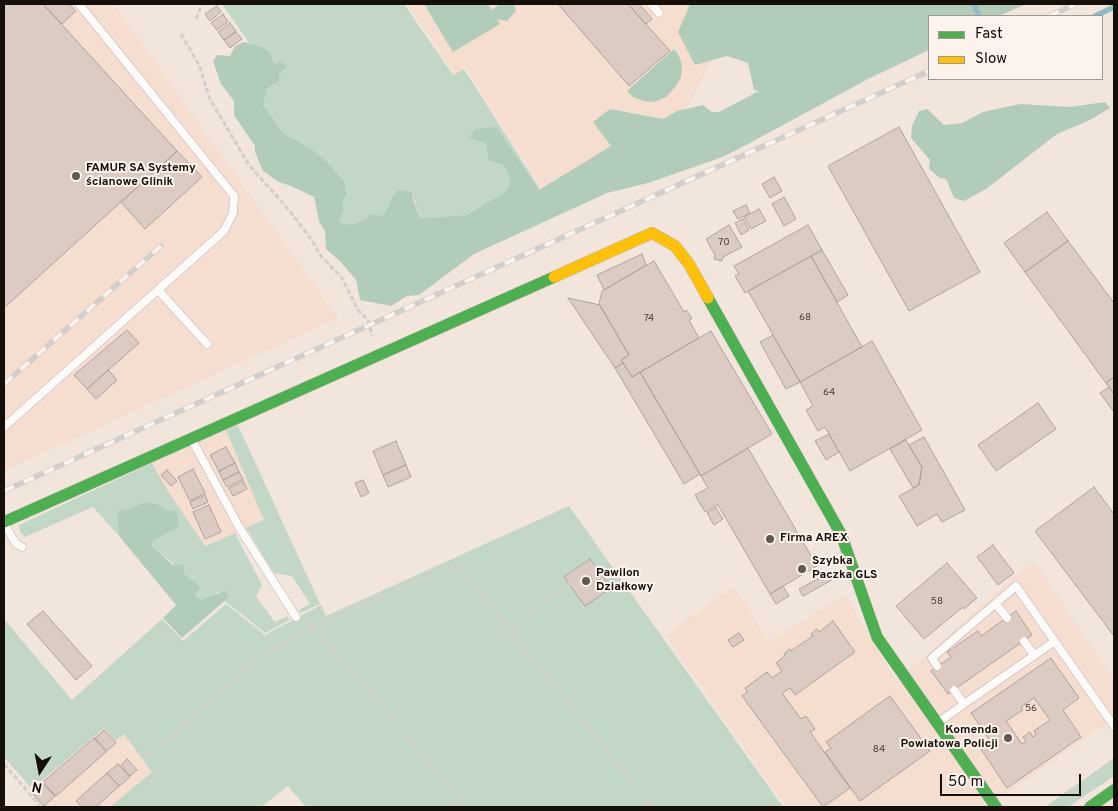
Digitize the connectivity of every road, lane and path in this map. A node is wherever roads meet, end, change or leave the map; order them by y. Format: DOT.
graph roads {
  1 [pos="78,4"];
  2 [pos="202,4"];
  3 [pos="651,4"];
  4 [pos="660,13"];
  5 [pos="196,19"];
  6 [pos="181,34"];
  7 [pos="158,290"];
  8 [pos="208,344"];
  9 [pos="376,356"];
  10 [pos="4,427"];
  11 [pos="191,439"];
  12 [pos="4,523"];
  13 [pos="22,548"];
  14 [pos="570,584"];
  15 [pos="996,604"];
  16 [pos="296,617"];
  17 [pos="1007,618"];
  18 [pos="314,627"];
  19 [pos="511,632"];
  20 [pos="1024,641"];
  21 [pos="1055,641"];
  22 [pos="1034,655"];
  23 [pos="937,666"];
  24 [pos="954,690"];
  25 [pos="964,704"];
  26 [pos="937,723"];
  27 [pos="1114,726"];
  28 [pos="137,753"];
  29 [pos="4,764"];
  30 [pos="1114,790"];
  31 [pos="41,807"];
  32 [pos="467,807"];
  33 [pos="652,807"];
  34 [pos="996,807"];
  35 [pos="1090,807"];
  1 -- 7 [label="lane"];
  2 -- 5 [label="path"];
  3 -- 4 [label="lane"];
  6 -- 9 [label="path"];
  7 -- 8 [label="lane"];
  7 -- 10 [label="lane"];
  9 -- 11 [label="street"];
  9 -- 26 [label="street"];
  11 -- 12 [label="street"];
  11 -- 16 [label="lane"];
  12 -- 13 [label="lane"];
  14 -- 19 [label="path"];
  15 -- 17 [label="lane"];
  15 -- 21 [label="lane"];
  15 -- 23 [label="lane"];
  16 -- 18 [label="path"];
  18 -- 19 [label="path"];
  18 -- 28 [label="path"];
  18 -- 32 [label="path"];
  19 -- 33 [label="path"];
  20 -- 22 [label="lane"];
  21 -- 22 [label="lane"];
  21 -- 27 [label="lane"];
  22 -- 25 [label="lane"];
  24 -- 25 [label="lane"];
  25 -- 26 [label="lane"];
  26 -- 34 [label="street"];
  29 -- 31 [label="path"];
  30 -- 35 [label="street"];
}
